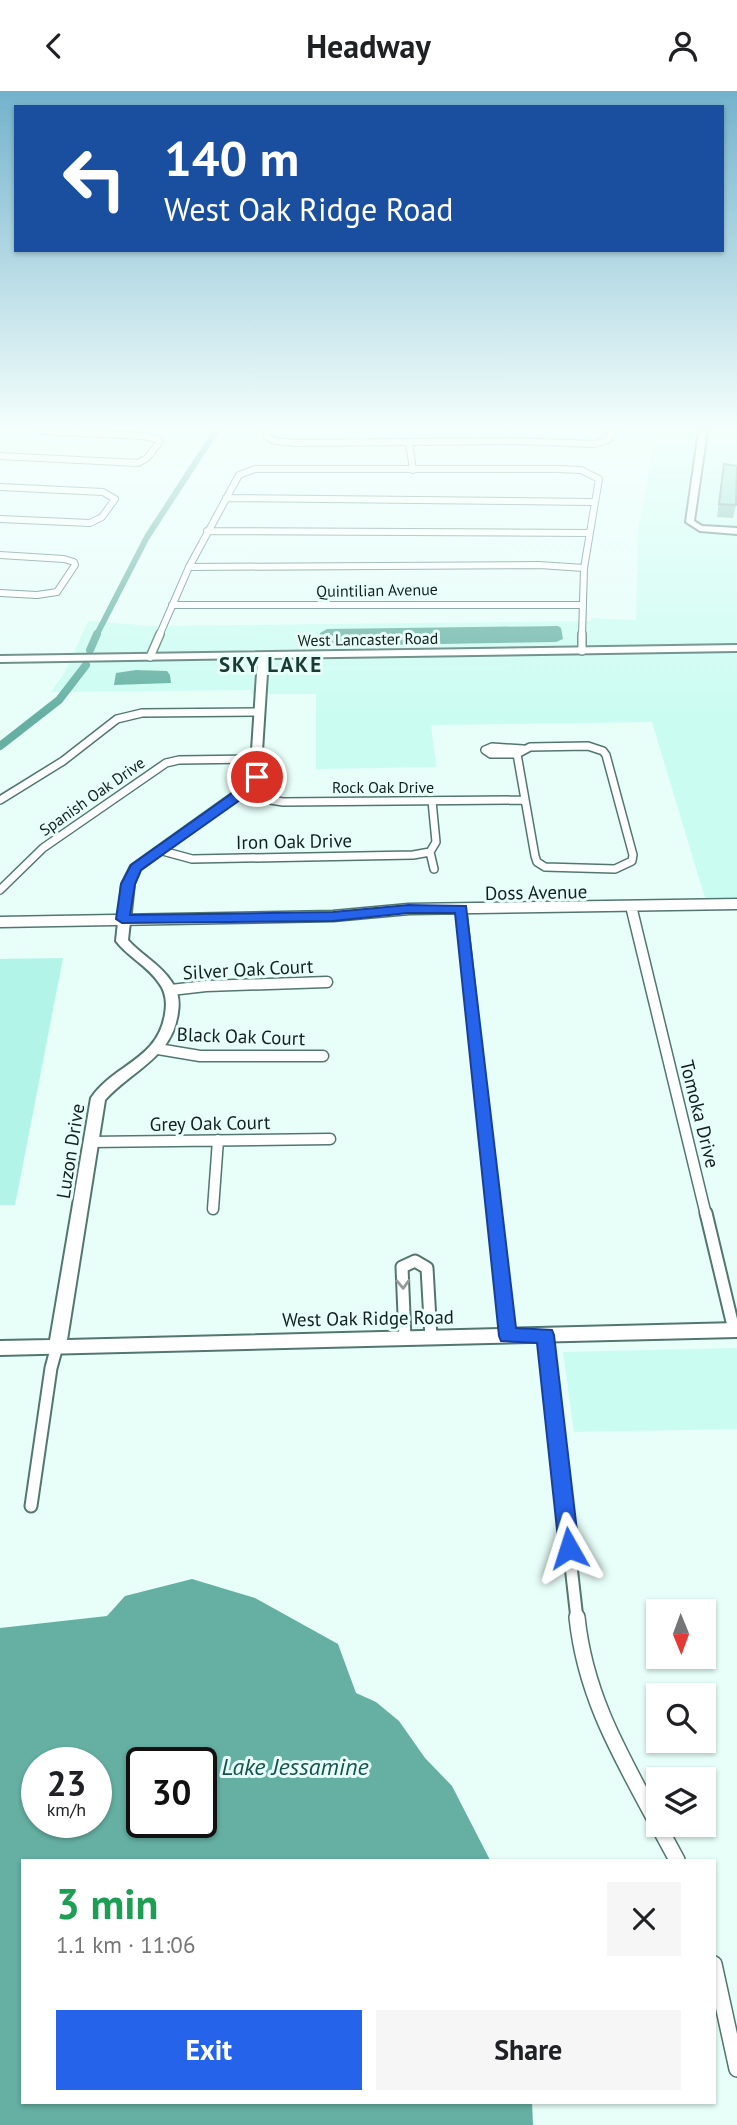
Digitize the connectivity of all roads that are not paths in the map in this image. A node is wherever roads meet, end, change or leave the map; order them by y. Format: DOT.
graph roads {
  1 [pos="210,526"];
  2 [pos="590,526"];
  3 [pos="697,526"];
  4 [pos="207,531"];
  5 [pos="737,531"];
  6 [pos="589,533"];
  7 [pos="0,555"];
  8 [pos="189,567"];
  9 [pos="584,568"];
  10 [pos="0,593"];
  11 [pos="172,605"];
  12 [pos="582,605"];
  13 [pos="737,648"];
  14 [pos="582,652"];
  15 [pos="263,656"];
  16 [pos="150,657"];
  17 [pos="0,659"];
  18 [pos="260,712"];
  19 [pos="258,759"];
  20 [pos="243,792"];
  21 [pos="0,800"];
  22 [pos="524,800"];
  23 [pos="432,801"];
  24 [pos="159,850"];
  25 [pos="430,852"];
  26 [pos="434,869"];
  27 [pos="0,890"];
  28 [pos="737,904"];
  29 [pos="631,906"];
  30 [pos="461,909"];
  31 [pos="122,919"];
  32 [pos="0,922"];
  33 [pos="327,982"];
  34 [pos="171,991"];
  35 [pos="158,1049"];
  36 [pos="323,1056"];
  37 [pos="330,1139"];
  38 [pos="218,1140"];
  39 [pos="90,1142"];
  40 [pos="213,1209"];
  41 [pos="736,1330"];
  42 [pos="545,1335"];
  43 [pos="508,1336"];
  44 [pos="405,1338"];
  45 [pos="431,1338"];
  46 [pos="57,1346"];
  47 [pos="0,1348"];
  48 [pos="31,1506"];
  49 [pos="646,1803"];
  50 [pos="665,1837"];
  51 [pos="676,1859"];
  52 [pos="716,1973"];
  53 [pos="737,2069"];
  1 -- 4 [label="street"];
  2 -- 6 [label="street"];
  3 -- 5 [label="street"];
  4 -- 6 [label="street"];
  4 -- 8 [label="street"];
  6 -- 9 [label="street"];
  7 -- 10 [label="street"];
  8 -- 9 [label="street"];
  8 -- 11 [label="street"];
  9 -- 12 [label="street"];
  11 -- 12 [label="street, Quintilian Avenue"];
  11 -- 16 [label="street"];
  12 -- 14 [label="street"];
  13 -- 14 [label="street, West Lancaster Road"];
  14 -- 15 [label="street, West Lancaster Road"];
  15 -- 16 [label="street, West Lancaster Road"];
  15 -- 18 [label="street"];
  16 -- 17 [label="street, West Lancaster Road"];
  18 -- 19 [label="street"];
  18 -- 21 [label="street"];
  19 -- 20 [label="street"];
  19 -- 27 [label="street, Spanish Oak Drive"];
  20 -- 23 [label="street, Rock Oak Drive"];
  20 -- 24 [label="street"];
  22 -- 22 [label="street"];
  22 -- 23 [label="street, Rock Oak Drive"];
  23 -- 25 [label="street"];
  24 -- 25 [label="street, Iron Oak Drive"];
  24 -- 31 [label="street"];
  25 -- 26 [label="street"];
  28 -- 29 [label="street, Doss Avenue"];
  29 -- 30 [label="street, Doss Avenue"];
  29 -- 41 [label="street, Tomoka Drive"];
  30 -- 31 [label="street, Doss Avenue"];
  30 -- 43 [label="street"];
  31 -- 32 [label="street, Doss Avenue"];
  31 -- 34 [label="street"];
  33 -- 34 [label="street, Silver Oak Court"];
  34 -- 35 [label="street, Luzon Drive"];
  35 -- 36 [label="street, Black Oak Court"];
  35 -- 39 [label="street, Luzon Drive"];
  37 -- 38 [label="street, Grey Oak Court"];
  38 -- 39 [label="street, Grey Oak Court"];
  38 -- 40 [label="street"];
  39 -- 46 [label="street, Luzon Drive"];
  41 -- 42 [label="street, West Oak Ridge Road"];
  42 -- 43 [label="street, West Oak Ridge Road"];
  42 -- 49 [label="street"];
  43 -- 45 [label="street, West Oak Ridge Road"];
  44 -- 45 [label="street, West Oak Ridge Road"];
  45 -- 44 [label="street, one-way"];
  44 -- 46 [label="street, West Oak Ridge Road"];
  46 -- 47 [label="street, West Oak Ridge Road"];
  46 -- 48 [label="street"];
  50 -- 51 [label="street"];
  52 -- 53 [label="street"];
}
